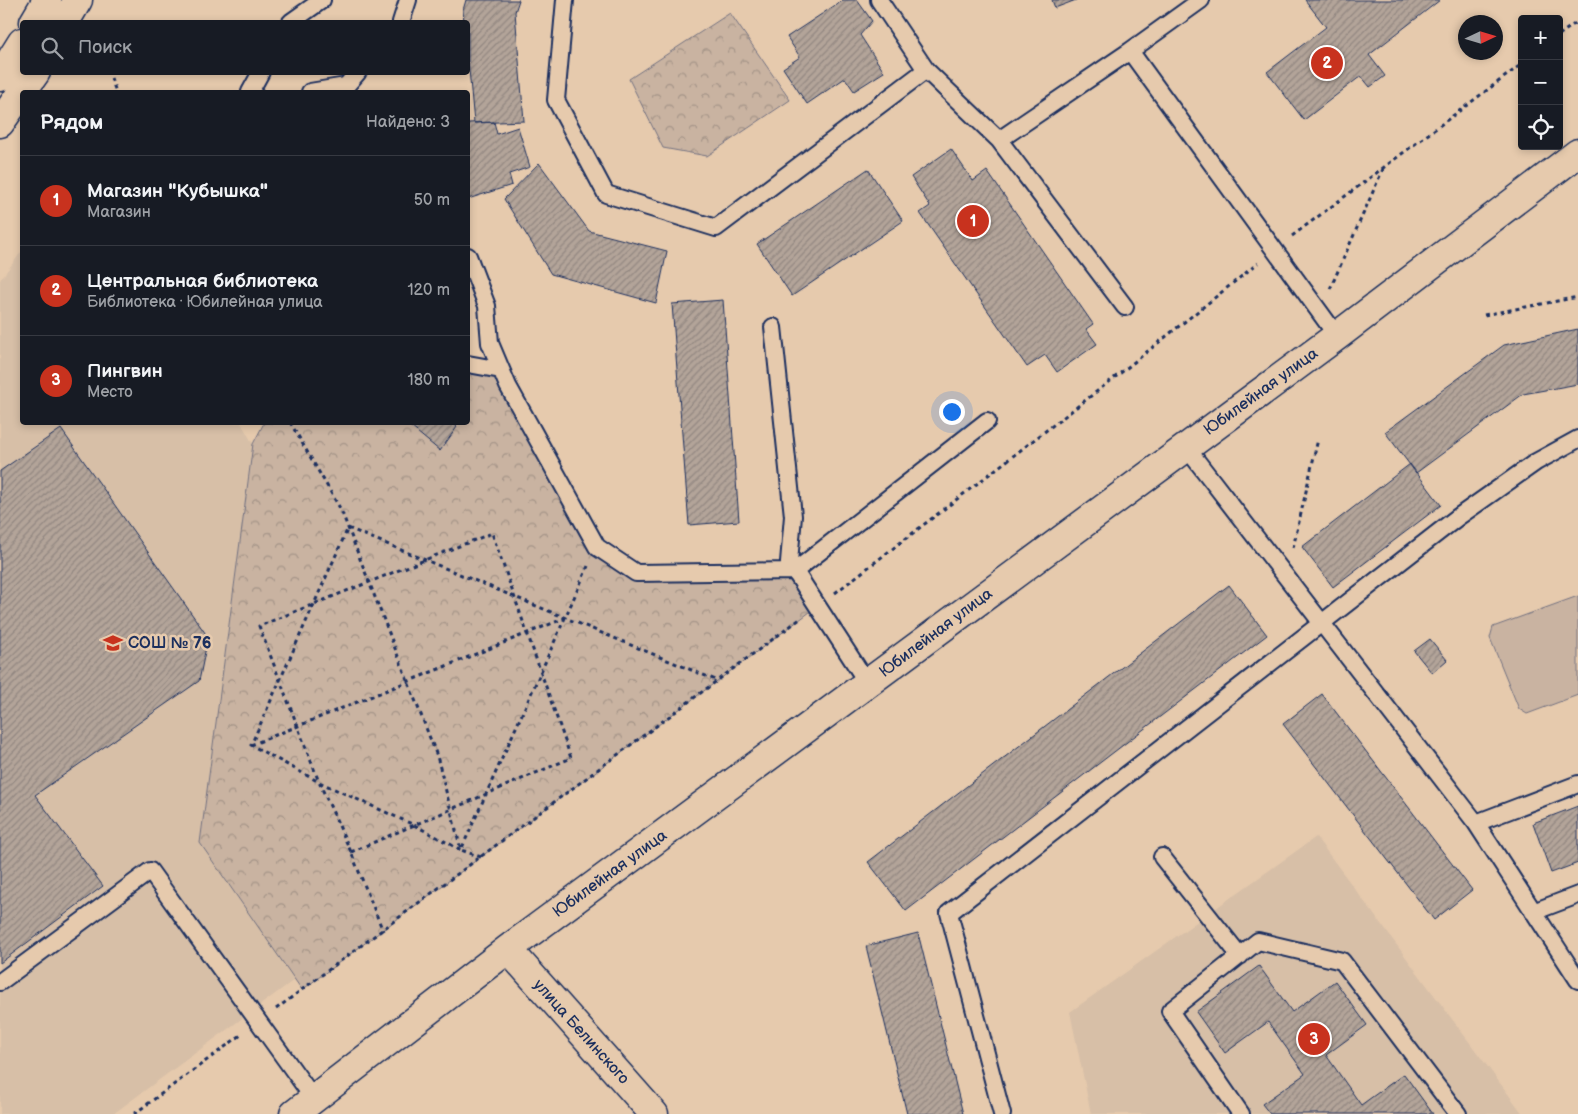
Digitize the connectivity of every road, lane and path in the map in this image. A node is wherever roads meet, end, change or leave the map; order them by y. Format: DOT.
graph roads {
  1 [pos="47,0"];
  2 [pos="78,0"];
  3 [pos="322,0"];
  4 [pos="408,0"];
  5 [pos="565,0"];
  6 [pos="879,0"];
  7 [pos="1201,0"];
  8 [pos="35,20"];
  9 [pos="66,20"];
  10 [pos="293,20"];
  11 [pos="403,20"];
  12 [pos="1577,22"];
  13 [pos="1563,32"];
  14 [pos="20,46"];
  15 [pos="1130,51"];
  16 [pos="1518,67"];
  17 [pos="926,70"];
  18 [pos="34,75"];
  19 [pos="259,75"];
  20 [pos="355,75"];
  21 [pos="0,77"];
  22 [pos="111,78"];
  23 [pos="23,90"];
  24 [pos="115,90"];
  25 [pos="251,90"];
  26 [pos="322,90"];
  27 [pos="20,95"];
  28 [pos="0,123"];
  29 [pos="999,140"];
  30 [pos="1578,152"];
  31 [pos="1384,167"];
  32 [pos="1274,249"];
  33 [pos="470,261"];
  34 [pos="1578,297"];
  35 [pos="1125,306"];
  36 [pos="1319,312"];
  37 [pos="1484,315"];
  38 [pos="773,327"];
  39 [pos="1337,336"];
  40 [pos="470,364"];
  41 [pos="501,370"];
  42 [pos="987,421"];
  43 [pos="292,425"];
  44 [pos="1578,438"];
  45 [pos="1318,439"];
  46 [pos="1186,447"];
  47 [pos="348,528"];
  48 [pos="597,547"];
  49 [pos="426,560"];
  50 [pos="795,570"];
  51 [pos="1287,578"];
  52 [pos="370,582"];
  53 [pos="515,597"];
  54 [pos="314,605"];
  55 [pos="818,606"];
  56 [pos="565,618"];
  57 [pos="1321,622"];
  58 [pos="528,633"];
  59 [pos="541,672"];
  60 [pos="280,678"];
  61 [pos="408,681"];
  62 [pos="718,681"];
  63 [pos="868,684"];
  64 [pos="298,725"];
  65 [pos="250,745"];
  66 [pos="319,782"];
  67 [pos="1578,784"];
  68 [pos="486,795"];
  69 [pos="450,810"];
  70 [pos="1476,823"];
  71 [pos="414,825"];
  72 [pos="460,850"];
  73 [pos="351,852"];
  74 [pos="481,857"];
  75 [pos="1162,857"];
  76 [pos="1578,895"];
  77 [pos="1533,912"];
  78 [pos="383,931"];
  79 [pos="508,949"];
  80 [pos="1240,956"];
  81 [pos="1578,980"];
  82 [pos="0,982"];
  83 [pos="259,1022"];
  84 [pos="304,1106"];
  85 [pos="134,1114"];
  86 [pos="654,1114"];
  87 [pos="1002,1114"];
  88 [pos="1241,1114"];
  89 [pos="1458,1114"];
  1 -- 8 [label="street"];
  2 -- 9 [label="street"];
  3 -- 10 [label="lane"];
  4 -- 11 [label="lane"];
  5 -- 17 [label="lane"];
  6 -- 17 [label="lane"];
  7 -- 15 [label="lane"];
  12 -- 13 [label="path"];
  14 -- 21 [label="street"];
  15 -- 29 [label="lane"];
  15 -- 32 [label="lane"];
  16 -- 31 [label="path"];
  17 -- 29 [label="lane"];
  18 -- 23 [label="street"];
  19 -- 25 [label="lane"];
  20 -- 26 [label="lane"];
  22 -- 24 [label="path"];
  27 -- 28 [label="street"];
  29 -- 35 [label="lane"];
  30 -- 39 [label="street, Юбилейная улица"];
  31 -- 32 [label="path"];
  31 -- 36 [label="path"];
  32 -- 36 [label="lane"];
  32 -- 55 [label="path"];
  33 -- 41 [label="lane"];
  34 -- 37 [label="path"];
  36 -- 39 [label="lane"];
  38 -- 50 [label="lane"];
  39 -- 46 [label="street, Юбилейная улица"];
  40 -- 41 [label="lane"];
  41 -- 48 [label="lane"];
  42 -- 50 [label="lane"];
  43 -- 47 [label="path"];
  44 -- 57 [label="lane"];
  45 -- 51 [label="path"];
  46 -- 51 [label="lane"];
  46 -- 63 [label="street, Юбилейная улица"];
  47 -- 49 [label="path"];
  47 -- 52 [label="path"];
  47 -- 54 [label="path"];
  48 -- 50 [label="lane"];
  48 -- 56 [label="path"];
  49 -- 52 [label="path"];
  49 -- 53 [label="path"];
  49 -- 53 [label="path"];
  50 -- 55 [label="lane"];
  51 -- 57 [label="lane"];
  52 -- 54 [label="path"];
  52 -- 61 [label="path"];
  53 -- 56 [label="path"];
  53 -- 58 [label="path"];
  54 -- 60 [label="path"];
  54 -- 60 [label="path"];
  55 -- 62 [label="path"];
  55 -- 63 [label="lane"];
  56 -- 58 [label="path"];
  56 -- 59 [label="path"];
  56 -- 62 [label="path"];
  57 -- 70 [label="lane"];
  57 -- 87 [label="lane"];
  58 -- 59 [label="path"];
  58 -- 61 [label="path"];
  59 -- 68 [label="path"];
  59 -- 68 [label="path"];
  60 -- 64 [label="path"];
  60 -- 65 [label="path"];
  61 -- 64 [label="path"];
  61 -- 69 [label="path"];
  62 -- 74 [label="path"];
  63 -- 79 [label="street, Юбилейная улица"];
  64 -- 65 [label="path"];
  64 -- 66 [label="path"];
  65 -- 66 [label="path"];
  66 -- 71 [label="path"];
  66 -- 73 [label="path"];
  67 -- 70 [label="lane"];
  68 -- 69 [label="path"];
  68 -- 72 [label="path"];
  69 -- 71 [label="path"];
  69 -- 72 [label="path"];
  70 -- 77 [label="lane"];
  71 -- 72 [label="path"];
  71 -- 73 [label="path"];
  72 -- 74 [label="path"];
  73 -- 78 [label="path"];
  74 -- 78 [label="path"];
  75 -- 80 [label="lane"];
  76 -- 77 [label="lane"];
  77 -- 81 [label="lane"];
  78 -- 83 [label="path"];
  79 -- 84 [label="street, Юбилейная улица"];
  79 -- 86 [label="street, улица Белинского"];
  80 -- 88 [label="lane"];
  80 -- 89 [label="lane"];
  82 -- 83 [label="lane"];
  83 -- 84 [label="lane"];
  83 -- 85 [label="path"];
}
